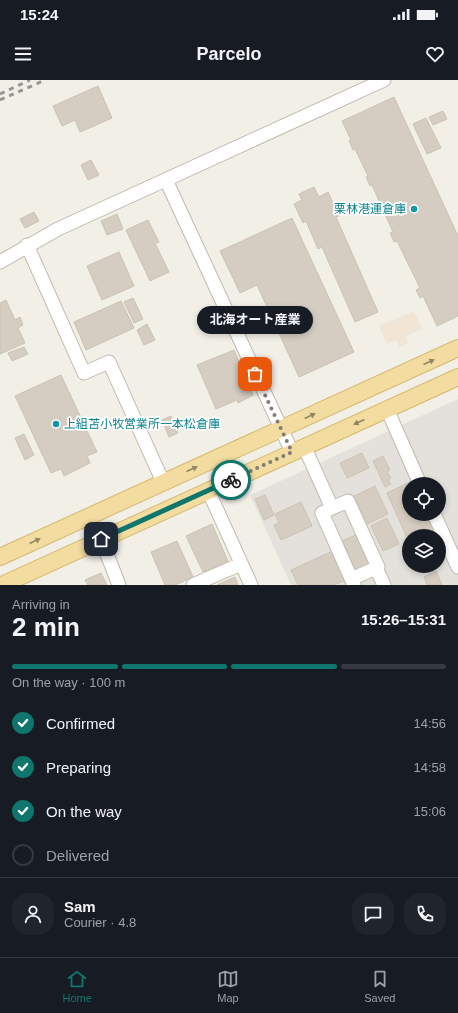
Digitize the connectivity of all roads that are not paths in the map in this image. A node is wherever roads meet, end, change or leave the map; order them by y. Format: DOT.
graph roads {
  1 [pos="384,80"];
  2 [pos="166,180"];
  3 [pos="27,245"];
  4 [pos="0,262"];
  5 [pos="458,348"];
  6 [pos="458,376"];
  7 [pos="387,409"];
  8 [pos="281,429"];
  9 [pos="298,449"];
  10 [pos="417,477"];
  11 [pos="163,482"];
  12 [pos="208,490"];
  13 [pos="332,508"];
  14 [pos="437,521"];
  15 [pos="101,539"];
  16 [pos="0,557"];
  17 [pos="241,564"];
  18 [pos="458,567"];
  19 [pos="376,568"];
  20 [pos="353,582"];
  21 [pos="2,585"];
  22 [pos="119,585"];
  23 [pos="193,585"];
  24 [pos="251,585"];
  25 [pos="384,585"];
  1 -- 2 [label="street"];
  2 -- 3 [label="street"];
  2 -- 8 [label="street"];
  3 -- 4 [label="street"];
  3 -- 11 [label="street"];
  8 -- 5 [label="main road, one-way"];
  6 -- 7 [label="main road"];
  7 -- 9 [label="main road, one-way"];
  7 -- 10 [label="street"];
  8 -- 9 [label="street"];
  11 -- 8 [label="main road, one-way"];
  9 -- 12 [label="main road"];
  9 -- 13 [label="street"];
  16 -- 11 [label="main road, one-way"];
  12 -- 15 [label="main road"];
  12 -- 17 [label="street"];
  13 -- 19 [label="street"];
  13 -- 20 [label="street"];
  14 -- 18 [label="street"];
  15 -- 21 [label="main road"];
  15 -- 22 [label="street"];
  17 -- 23 [label="street"];
  17 -- 24 [label="street"];
  19 -- 20 [label="street"];
  19 -- 25 [label="street"];
}
